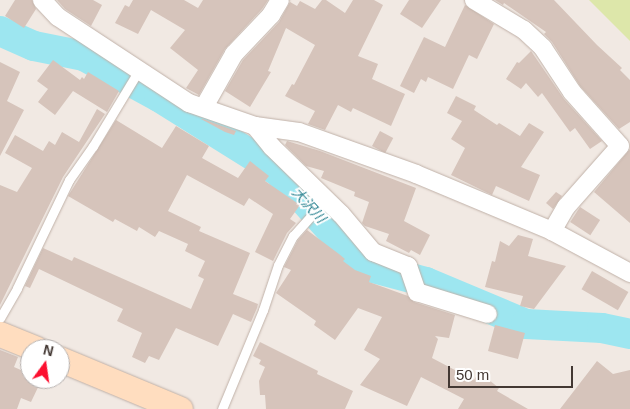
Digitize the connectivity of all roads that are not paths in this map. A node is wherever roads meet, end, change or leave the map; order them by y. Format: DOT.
graph roads {
  1 [pos="42,0"];
  2 [pos="280,0"];
  3 [pos="474,0"];
  4 [pos="140,70"];
  5 [pos="204,106"];
  6 [pos="255,126"];
  7 [pos="326,199"];
  8 [pos="552,231"];
  9 [pos="630,272"];
  10 [pos="488,314"];
  11 [pos="0,318"];
  12 [pos="0,334"];
  13 [pos="20,342"];
  14 [pos="70,363"];
  15 [pos="180,409"];
  16 [pos="222,409"];
  1 -- 4 [label="street"];
  2 -- 5 [label="street"];
  3 -- 8 [label="street"];
  4 -- 5 [label="street"];
  4 -- 11 [label="lane"];
  5 -- 6 [label="street"];
  6 -- 7 [label="street"];
  6 -- 8 [label="street"];
  7 -- 10 [label="street"];
  7 -- 16 [label="lane"];
  8 -- 9 [label="street"];
  12 -- 13 [label="main road"];
  14 -- 15 [label="main road"];
}
